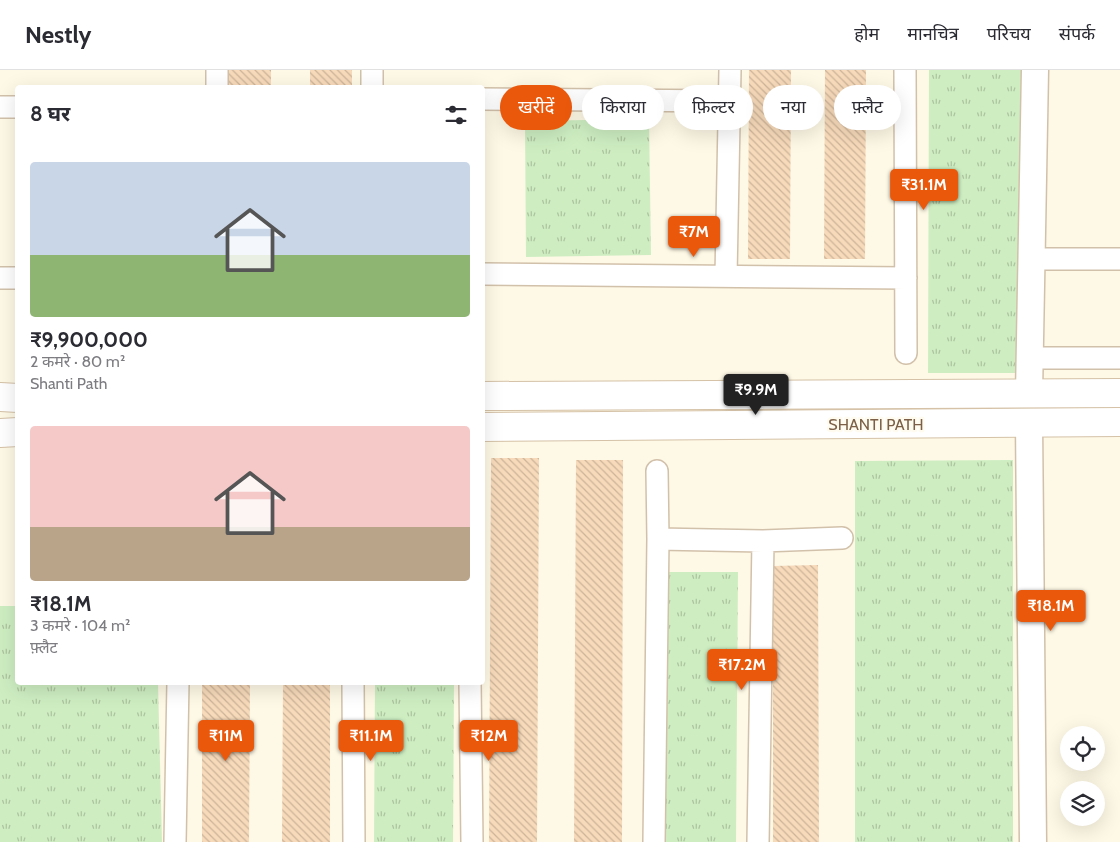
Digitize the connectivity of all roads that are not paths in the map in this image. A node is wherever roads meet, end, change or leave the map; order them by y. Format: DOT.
graph roads {
  1 [pos="217,70"];
  2 [pos="372,70"];
  3 [pos="730,70"];
  4 [pos="905,70"];
  5 [pos="1035,70"];
  6 [pos="217,85"];
  7 [pos="372,85"];
  8 [pos="730,85"];
  9 [pos="485,99"];
  10 [pos="674,101"];
  11 [pos="0,107"];
  12 [pos="15,107"];
  13 [pos="729,130"];
  14 [pos="1120,259"];
  15 [pos="1032,260"];
  16 [pos="485,274"];
  17 [pos="726,276"];
  18 [pos="0,278"];
  19 [pos="15,278"];
  20 [pos="906,278"];
  21 [pos="906,353"];
  22 [pos="1030,358"];
  23 [pos="1120,358"];
  24 [pos="1120,393"];
  25 [pos="1029,394"];
  26 [pos="485,396"];
  27 [pos="0,397"];
  28 [pos="15,398"];
  29 [pos="1120,422"];
  30 [pos="1028,423"];
  31 [pos="485,427"];
  32 [pos="15,432"];
  33 [pos="0,433"];
  34 [pos="657,471"];
  35 [pos="842,538"];
  36 [pos="658,539"];
  37 [pos="763,541"];
  38 [pos="178,685"];
  39 [pos="353,685"];
  40 [pos="470,685"];
  41 [pos="175,842"];
  42 [pos="354,842"];
  43 [pos="472,842"];
  44 [pos="654,842"];
  45 [pos="758,842"];
  46 [pos="1033,842"];
  1 -- 6 [label="street"];
  2 -- 7 [label="street"];
  3 -- 8 [label="street"];
  4 -- 20 [label="street"];
  5 -- 15 [label="street"];
  9 -- 10 [label="street"];
  11 -- 12 [label="street"];
  13 -- 17 [label="street"];
  14 -- 15 [label="street"];
  15 -- 22 [label="street"];
  16 -- 17 [label="street"];
  17 -- 20 [label="street"];
  18 -- 19 [label="street"];
  20 -- 21 [label="street"];
  22 -- 23 [label="street"];
  22 -- 25 [label="street"];
  24 -- 25 [label="main road, SHANTI PATH"];
  25 -- 26 [label="main road, SHANTI PATH"];
  27 -- 28 [label="main road"];
  29 -- 30 [label="main road, SHANTI PATH"];
  30 -- 31 [label="main road, SHANTI PATH"];
  30 -- 46 [label="street"];
  32 -- 33 [label="main road"];
  34 -- 36 [label="street"];
  35 -- 37 [label="street"];
  36 -- 37 [label="street"];
  36 -- 44 [label="street"];
  37 -- 45 [label="street"];
  38 -- 41 [label="street"];
  39 -- 42 [label="street"];
  40 -- 43 [label="street"];
}
